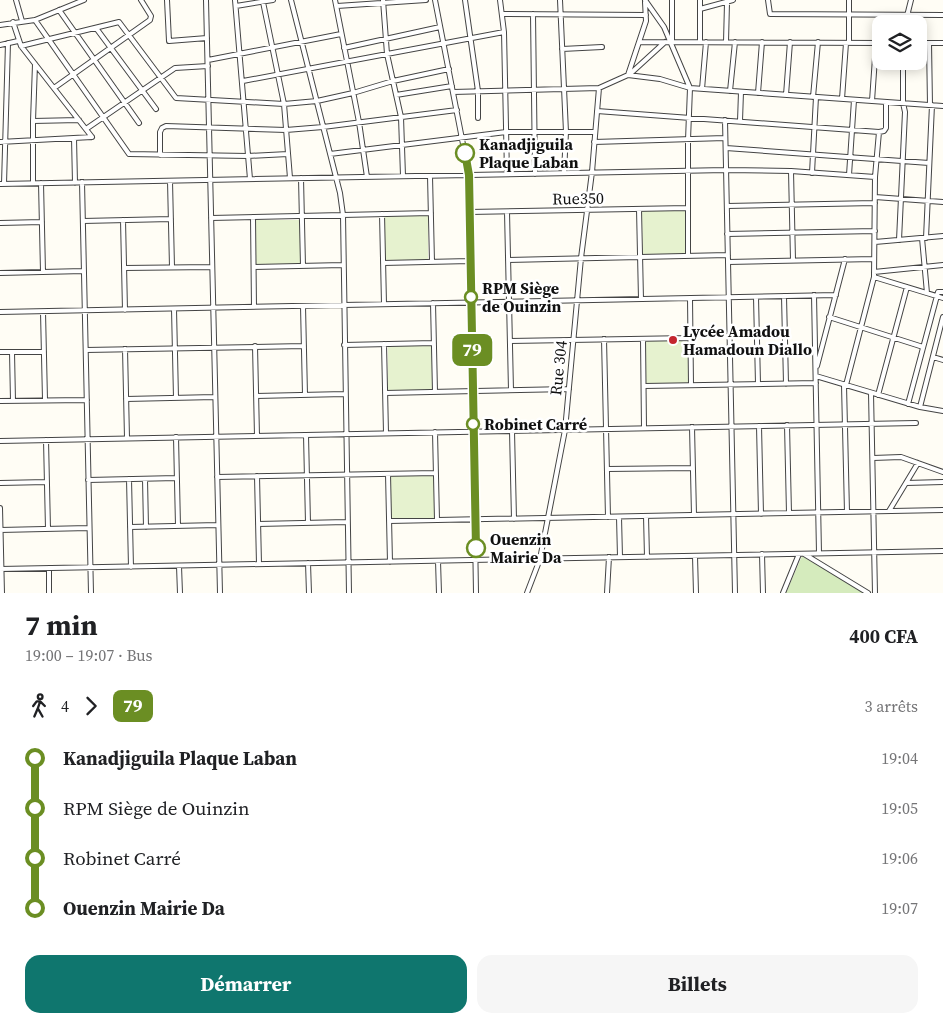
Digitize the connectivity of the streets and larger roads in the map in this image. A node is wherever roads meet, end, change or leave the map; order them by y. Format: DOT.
graph roads {
  1 [pos="17,0"];
  2 [pos="84,0"];
  3 [pos="141,0"];
  4 [pos="167,0"];
  5 [pos="206,0"];
  6 [pos="235,0"];
  7 [pos="273,0"];
  8 [pos="292,0"];
  9 [pos="336,0"];
  10 [pos="426,0"];
  11 [pos="435,0"];
  12 [pos="465,0"];
  13 [pos="500,0"];
  14 [pos="560,0"];
  15 [pos="645,0"];
  16 [pos="672,0"];
  17 [pos="700,0"];
  18 [pos="734,0"];
  19 [pos="768,0"];
  20 [pos="849,0"];
  21 [pos="911,0"];
  22 [pos="383,1"];
  23 [pos="263,2"];
  24 [pos="727,3"];
  25 [pos="236,6"];
  26 [pos="337,6"];
  27 [pos="700,9"];
  28 [pos="59,10"];
  29 [pos="502,14"];
  30 [pos="533,14"];
  31 [pos="560,14"];
  32 [pos="849,14"];
  33 [pos="646,15"];
  34 [pos="906,15"];
  35 [pos="927,15"];
  36 [pos="943,15"];
  37 [pos="35,20"];
  38 [pos="22,21"];
  39 [pos="13,22"];
  40 [pos="0,25"];
  41 [pos="440,27"];
  42 [pos="96,28"];
  43 [pos="504,32"];
  44 [pos="75,33"];
  45 [pos="129,34"];
  46 [pos="341,34"];
  47 [pos="207,38"];
  48 [pos="471,38"];
  49 [pos="49,39"];
  50 [pos="386,39"];
  51 [pos="18,41"];
  52 [pos="302,42"];
  53 [pos="639,42"];
  54 [pos="665,42"];
  55 [pos="672,42"];
  56 [pos="700,42"];
  57 [pos="706,42"];
  58 [pos="726,42"];
  59 [pos="735,42"];
  60 [pos="762,42"];
  61 [pos="790,42"];
  62 [pos="818,42"];
  63 [pos="848,42"];
  64 [pos="8,43"];
  65 [pos="444,43"];
  66 [pos="872,43"];
  67 [pos="929,43"];
  68 [pos="943,43"];
  69 [pos="0,45"];
  70 [pos="21,46"];
  71 [pos="110,47"];
  72 [pos="273,48"];
  73 [pos="344,48"];
  74 [pos="602,48"];
  75 [pos="562,49"];
  76 [pos="387,54"];
  77 [pos="240,55"];
  78 [pos="93,59"];
  79 [pos="208,60"];
  80 [pos="347,62"];
  81 [pos="35,64"];
  82 [pos="208,66"];
  83 [pos="309,69"];
  84 [pos="449,69"];
  85 [pos="874,70"];
  86 [pos="903,70"];
  87 [pos="73,74"];
  88 [pos="279,74"];
  89 [pos="628,75"];
  90 [pos="161,78"];
  91 [pos="242,81"];
  92 [pos="393,81"];
  93 [pos="0,85"];
  94 [pos="7,85"];
  95 [pos="452,86"];
  96 [pos="54,88"];
  97 [pos="598,88"];
  98 [pos="690,88"];
  99 [pos="564,89"];
  100 [pos="702,89"];
  101 [pos="142,90"];
  102 [pos="506,90"];
  103 [pos="534,90"];
  104 [pos="478,91"];
  105 [pos="730,91"];
  106 [pos="453,92"];
  107 [pos="741,92"];
  108 [pos="758,93"];
  109 [pos="353,94"];
  110 [pos="396,95"];
  111 [pos="786,95"];
  112 [pos="815,97"];
  113 [pos="842,99"];
  114 [pos="209,100"];
  115 [pos="854,100"];
  116 [pos="244,101"];
  117 [pos="317,101"];
  118 [pos="872,101"];
  119 [pos="886,102"];
  120 [pos="124,103"];
  121 [pos="903,103"];
  122 [pos="284,104"];
  123 [pos="931,105"];
  124 [pos="943,106"];
  125 [pos="156,109"];
  126 [pos="457,110"];
  127 [pos="597,111"];
  128 [pos="0,114"];
  129 [pos="6,114"];
  130 [pos="103,117"];
  131 [pos="401,117"];
  132 [pos="478,118"];
  133 [pos="688,118"];
  134 [pos="79,120"];
  135 [pos="725,120"];
  136 [pos="33,121"];
  137 [pos="740,121"];
  138 [pos="359,122"];
  139 [pos="139,123"];
  140 [pos="209,127"];
  141 [pos="324,127"];
  142 [pos="814,127"];
  143 [pos="246,128"];
  144 [pos="86,129"];
  145 [pos="286,130"];
  146 [pos="852,130"];
  147 [pos="506,132"];
  148 [pos="534,132"];
  149 [pos="566,132"];
  150 [pos="595,132"];
  151 [pos="879,132"];
  152 [pos="74,138"];
  153 [pos="462,138"];
  154 [pos="725,138"];
  155 [pos="32,140"];
  156 [pos="688,140"];
  157 [pos="2,142"];
  158 [pos="594,142"];
  159 [pos="402,145"];
  160 [pos="726,148"];
  161 [pos="362,150"];
  162 [pos="288,154"];
  163 [pos="330,154"];
  164 [pos="813,154"];
  165 [pos="160,155"];
  166 [pos="210,155"];
  167 [pos="248,156"];
  168 [pos="850,157"];
  169 [pos="877,159"];
  170 [pos="903,161"];
  171 [pos="929,163"];
  172 [pos="688,170"];
  173 [pos="726,170"];
  174 [pos="791,171"];
  175 [pos="592,172"];
  176 [pos="564,173"];
  177 [pos="812,173"];
  178 [pos="507,174"];
  179 [pos="535,174"];
  180 [pos="469,175"];
  181 [pos="849,175"];
  182 [pos="403,176"];
  183 [pos="430,176"];
  184 [pos="336,177"];
  185 [pos="367,177"];
  186 [pos="875,177"];
  187 [pos="290,178"];
  188 [pos="301,178"];
  189 [pos="250,179"];
  190 [pos="210,180"];
  191 [pos="170,181"];
  192 [pos="75,182"];
  193 [pos="82,182"];
  194 [pos="33,183"];
  195 [pos="41,183"];
  196 [pos="2,184"];
  197 [pos="875,197"];
  198 [pos="901,199"];
  199 [pos="928,201"];
  200 [pos="943,202"];
  201 [pos="875,204"];
  202 [pos="792,205"];
  203 [pos="727,206"];
  204 [pos="688,208"];
  205 [pos="639,209"];
  206 [pos="587,210"];
  207 [pos="469,212"];
  208 [pos="507,212"];
  209 [pos="430,213"];
  210 [pos="382,214"];
  211 [pos="343,215"];
  212 [pos="302,216"];
  213 [pos="252,217"];
  214 [pos="211,218"];
  215 [pos="171,219"];
  216 [pos="123,220"];
  217 [pos="83,221"];
  218 [pos="42,222"];
  219 [pos="0,223"];
  220 [pos="875,231"];
  221 [pos="792,233"];
  222 [pos="727,234"];
  223 [pos="943,236"];
  224 [pos="924,238"];
  225 [pos="899,240"];
  226 [pos="875,242"];
  227 [pos="728,255"];
  228 [pos="688,256"];
  229 [pos="640,257"];
  230 [pos="582,258"];
  231 [pos="845,259"];
  232 [pos="874,259"];
  233 [pos="508,260"];
  234 [pos="793,260"];
  235 [pos="432,262"];
  236 [pos="470,262"];
  237 [pos="728,262"];
  238 [pos="383,263"];
  239 [pos="343,265"];
  240 [pos="943,265"];
  241 [pos="303,266"];
  242 [pos="172,267"];
  243 [pos="212,267"];
  244 [pos="254,267"];
  245 [pos="925,267"];
  246 [pos="124,268"];
  247 [pos="84,271"];
  248 [pos="43,272"];
  249 [pos="0,273"];
  250 [pos="874,274"];
  251 [pos="907,287"];
  252 [pos="943,292"];
  253 [pos="927,293"];
  254 [pos="814,295"];
  255 [pos="836,295"];
  256 [pos="784,296"];
  257 [pos="937,296"];
  258 [pos="729,297"];
  259 [pos="756,297"];
  260 [pos="690,298"];
  261 [pos="943,298"];
  262 [pos="641,299"];
  263 [pos="578,300"];
  264 [pos="471,302"];
  265 [pos="509,302"];
  266 [pos="433,303"];
  267 [pos="384,304"];
  268 [pos="343,305"];
  269 [pos="303,306"];
  270 [pos="254,307"];
  271 [pos="213,308"];
  272 [pos="174,309"];
  273 [pos="125,310"];
  274 [pos="85,311"];
  275 [pos="0,312"];
  276 [pos="43,312"];
  277 [pos="830,317"];
  278 [pos="943,317"];
  279 [pos="861,327"];
  280 [pos="941,332"];
  281 [pos="643,338"];
  282 [pos="690,338"];
  283 [pos="893,338"];
  284 [pos="604,339"];
  285 [pos="573,340"];
  286 [pos="510,341"];
  287 [pos="434,343"];
  288 [pos="384,344"];
  289 [pos="344,345"];
  290 [pos="256,346"];
  291 [pos="304,346"];
  292 [pos="214,347"];
  293 [pos="923,347"];
  294 [pos="175,348"];
  295 [pos="125,349"];
  296 [pos="86,350"];
  297 [pos="0,352"];
  298 [pos="12,352"];
  299 [pos="44,352"];
  300 [pos="933,357"];
  301 [pos="943,360"];
  302 [pos="816,370"];
  303 [pos="816,376"];
  304 [pos="816,383"];
  305 [pos="758,384"];
  306 [pos="786,384"];
  307 [pos="691,385"];
  308 [pos="730,385"];
  309 [pos="845,385"];
  310 [pos="644,386"];
  311 [pos="569,389"];
  312 [pos="511,390"];
  313 [pos="472,391"];
  314 [pos="435,392"];
  315 [pos="385,393"];
  316 [pos="871,393"];
  317 [pos="345,394"];
  318 [pos="305,395"];
  319 [pos="878,395"];
  320 [pos="256,396"];
  321 [pos="216,397"];
  322 [pos="176,398"];
  323 [pos="126,399"];
  324 [pos="45,400"];
  325 [pos="86,400"];
  326 [pos="0,401"];
  327 [pos="13,401"];
  328 [pos="908,404"];
  329 [pos="920,407"];
  330 [pos="943,411"];
  331 [pos="916,423"];
  332 [pos="845,424"];
  333 [pos="872,424"];
  334 [pos="787,425"];
  335 [pos="817,425"];
  336 [pos="731,426"];
  337 [pos="759,426"];
  338 [pos="692,427"];
  339 [pos="644,428"];
  340 [pos="606,429"];
  341 [pos="565,430"];
  342 [pos="512,431"];
  343 [pos="435,432"];
  344 [pos="473,432"];
  345 [pos="386,433"];
  346 [pos="346,434"];
  347 [pos="306,435"];
  348 [pos="216,436"];
  349 [pos="257,436"];
  350 [pos="176,437"];
  351 [pos="127,438"];
  352 [pos="87,439"];
  353 [pos="46,440"];
  354 [pos="0,441"];
  355 [pos="873,458"];
  356 [pos="918,463"];
  357 [pos="693,468"];
  358 [pos="607,469"];
  359 [pos="943,472"];
  360 [pos="436,473"];
  361 [pos="388,474"];
  362 [pos="307,475"];
  363 [pos="346,475"];
  364 [pos="257,476"];
  365 [pos="217,477"];
  366 [pos="177,478"];
  367 [pos="129,479"];
  368 [pos="145,479"];
  369 [pos="88,480"];
  370 [pos="47,482"];
  371 [pos="943,482"];
  372 [pos="0,483"];
  373 [pos="906,483"];
  374 [pos="0,508"];
  375 [pos="943,510"];
  376 [pos="889,511"];
  377 [pos="847,512"];
  378 [pos="874,512"];
  379 [pos="789,513"];
  380 [pos="819,513"];
  381 [pos="733,514"];
  382 [pos="760,514"];
  383 [pos="694,515"];
  384 [pos="646,516"];
  385 [pos="608,517"];
  386 [pos="619,517"];
  387 [pos="548,518"];
  388 [pos="514,519"];
  389 [pos="437,520"];
  390 [pos="475,520"];
  391 [pos="389,521"];
  392 [pos="347,522"];
  393 [pos="308,523"];
  394 [pos="258,524"];
  395 [pos="218,525"];
  396 [pos="178,526"];
  397 [pos="130,527"];
  398 [pos="146,527"];
  399 [pos="89,528"];
  400 [pos="48,529"];
  401 [pos="0,530"];
  402 [pos="943,551"];
  403 [pos="875,552"];
  404 [pos="820,553"];
  405 [pos="762,554"];
  406 [pos="801,554"];
  407 [pos="734,555"];
  408 [pos="695,556"];
  409 [pos="620,557"];
  410 [pos="646,557"];
  411 [pos="609,558"];
  412 [pos="540,559"];
  413 [pos="476,560"];
  414 [pos="438,561"];
  415 [pos="390,562"];
  416 [pos="308,563"];
  417 [pos="348,563"];
  418 [pos="259,564"];
  419 [pos="219,565"];
  420 [pos="179,566"];
  421 [pos="131,567"];
  422 [pos="49,568"];
  423 [pos="90,568"];
  424 [pos="1,569"];
  425 [pos="2,593"];
  426 [pos="50,593"];
  427 [pos="91,593"];
  428 [pos="180,593"];
  429 [pos="220,593"];
  430 [pos="309,593"];
  431 [pos="349,593"];
  432 [pos="439,593"];
  433 [pos="476,593"];
  434 [pos="527,593"];
  435 [pos="607,593"];
  436 [pos="696,593"];
  437 [pos="735,593"];
  438 [pos="763,593"];
  439 [pos="782,593"];
  440 [pos="868,593"];
  441 [pos="875,593"];
  1 -- 38 [label="street"];
  2 -- 28 [label="street"];
  3 -- 45 [label="street"];
  4 -- 47 [label="street"];
  5 -- 47 [label="street"];
  6 -- 25 [label="street"];
  7 -- 23 [label="street"];
  8 -- 52 [label="street"];
  9 -- 26 [label="street"];
  10 -- 22 [label="street"];
  11 -- 41 [label="street"];
  12 -- 48 [label="street"];
  13 -- 29 [label="street"];
  14 -- 31 [label="street"];
  15 -- 33 [label="street"];
  15 -- 55 [label="street"];
  16 -- 55 [label="street"];
  17 -- 27 [label="street"];
  18 -- 24 [label="street"];
  19 -- 32 [label="street"];
  20 -- 32 [label="street"];
  21 -- 34 [label="street"];
  22 -- 26 [label="street"];
  22 -- 50 [label="street"];
  23 -- 25 [label="street"];
  23 -- 72 [label="street"];
  24 -- 27 [label="street"];
  24 -- 58 [label="street"];
  25 -- 77 [label="street"];
  26 -- 46 [label="street"];
  27 -- 56 [label="street"];
  28 -- 37 [label="street"];
  28 -- 44 [label="street"];
  29 -- 30 [label="street"];
  29 -- 43 [label="street"];
  30 -- 31 [label="street"];
  30 -- 103 [label="street"];
  31 -- 33 [label="street"];
  31 -- 75 [label="street"];
  32 -- 34 [label="street"];
  32 -- 63 [label="street"];
  33 -- 53 [label="street"];
  35 -- 36 [label="street"];
  37 -- 38 [label="street"];
  37 -- 49 [label="street"];
  38 -- 39 [label="street"];
  39 -- 40 [label="street"];
  39 -- 51 [label="street"];
  41 -- 50 [label="street"];
  41 -- 65 [label="street"];
  42 -- 44 [label="street"];
  42 -- 45 [label="street"];
  42 -- 71 [label="street"];
  43 -- 48 [label="street"];
  43 -- 102 [label="street"];
  44 -- 49 [label="street"];
  44 -- 78 [label="street"];
  45 -- 71 [label="street"];
  45 -- 90 [label="street"];
  46 -- 52 [label="street"];
  46 -- 73 [label="street"];
  47 -- 79 [label="street"];
  48 -- 65 [label="street"];
  48 -- 104 [label="street"];
  49 -- 70 [label="street"];
  49 -- 87 [label="street"];
  50 -- 73 [label="street"];
  50 -- 76 [label="street"];
  51 -- 64 [label="street"];
  51 -- 70 [label="street"];
  52 -- 72 [label="street"];
  52 -- 83 [label="street"];
  53 -- 54 [label="street"];
  53 -- 89 [label="street"];
  54 -- 55 [label="street"];
  54 -- 89 [label="street"];
  55 -- 56 [label="street"];
  55 -- 98 [label="street"];
  56 -- 57 [label="street"];
  57 -- 58 [label="street"];
  57 -- 100 [label="street"];
  58 -- 59 [label="street"];
  59 -- 60 [label="street"];
  59 -- 105 [label="street"];
  60 -- 61 [label="street"];
  60 -- 108 [label="street"];
  61 -- 62 [label="street"];
  61 -- 111 [label="street"];
  62 -- 63 [label="street"];
  62 -- 112 [label="street"];
  63 -- 66 [label="street"];
  63 -- 113 [label="street"];
  64 -- 69 [label="street"];
  64 -- 94 [label="street"];
  65 -- 76 [label="street"];
  65 -- 84 [label="street"];
  67 -- 68 [label="street"];
  67 -- 123 [label="street"];
  70 -- 81 [label="street"];
  71 -- 78 [label="street"];
  71 -- 101 [label="street"];
  72 -- 77 [label="street"];
  72 -- 88 [label="street"];
  73 -- 80 [label="street"];
  74 -- 75 [label="street"];
  75 -- 99 [label="street"];
  76 -- 80 [label="street"];
  76 -- 92 [label="street"];
  77 -- 79 [label="street"];
  77 -- 91 [label="street"];
  78 -- 87 [label="street"];
  78 -- 120 [label="street"];
  79 -- 82 [label="street"];
  80 -- 83 [label="street"];
  80 -- 109 [label="street"];
  81 -- 96 [label="street"];
  81 -- 136 [label="street"];
  82 -- 90 [label="street"];
  82 -- 114 [label="street"];
  83 -- 88 [label="street"];
  83 -- 117 [label="street"];
  84 -- 92 [label="street"];
  84 -- 95 [label="street"];
  85 -- 118 [label="street"];
  86 -- 121 [label="street"];
  87 -- 96 [label="street"];
  87 -- 130 [label="street"];
  88 -- 91 [label="street"];
  88 -- 122 [label="street"];
  89 -- 97 [label="street"];
  89 -- 98 [label="street"];
  90 -- 101 [label="street"];
  90 -- 114 [label="street"];
  91 -- 116 [label="street"];
  92 -- 109 [label="street"];
  92 -- 110 [label="street"];
  93 -- 94 [label="street"];
  94 -- 129 [label="street"];
  95 -- 106 [label="street"];
  95 -- 110 [label="street"];
  96 -- 134 [label="street"];
  97 -- 99 [label="street"];
  97 -- 127 [label="street, Rue 304"];
  98 -- 100 [label="street"];
  98 -- 133 [label="street"];
  99 -- 103 [label="street"];
  99 -- 149 [label="street"];
  100 -- 105 [label="street"];
  101 -- 120 [label="street"];
  101 -- 125 [label="street"];
  102 -- 103 [label="street"];
  102 -- 104 [label="street"];
  102 -- 147 [label="street"];
  103 -- 148 [label="street"];
  104 -- 106 [label="street"];
  104 -- 132 [label="street"];
  105 -- 107 [label="street"];
  106 -- 126 [label="street"];
  107 -- 108 [label="street"];
  107 -- 137 [label="street"];
  108 -- 111 [label="street"];
  109 -- 117 [label="street"];
  109 -- 138 [label="street"];
  110 -- 131 [label="street"];
  111 -- 112 [label="street"];
  112 -- 113 [label="street"];
  112 -- 142 [label="street"];
  113 -- 115 [label="street"];
  114 -- 116 [label="street"];
  114 -- 140 [label="street"];
  115 -- 118 [label="street"];
  115 -- 146 [label="street"];
  116 -- 122 [label="street"];
  116 -- 143 [label="street"];
  117 -- 122 [label="street"];
  117 -- 141 [label="street"];
  118 -- 119 [label="street"];
  119 -- 121 [label="street"];
  119 -- 151 [label="street"];
  120 -- 130 [label="street"];
  120 -- 139 [label="street"];
  121 -- 123 [label="street"];
  121 -- 170 [label="street"];
  122 -- 145 [label="street"];
  123 -- 124 [label="street"];
  123 -- 171 [label="street"];
  126 -- 131 [label="street"];
  126 -- 153 [label="street"];
  127 -- 133 [label="street"];
  127 -- 150 [label="street, Rue 304"];
  128 -- 129 [label="street"];
  129 -- 157 [label="street"];
  130 -- 144 [label="street"];
  130 -- 165 [label="street"];
  131 -- 138 [label="street"];
  131 -- 159 [label="street"];
  133 -- 135 [label="street"];
  133 -- 156 [label="street"];
  134 -- 136 [label="street"];
  134 -- 144 [label="street"];
  135 -- 137 [label="street"];
  135 -- 154 [label="street"];
  136 -- 155 [label="street"];
  137 -- 142 [label="street"];
  138 -- 141 [label="street"];
  138 -- 161 [label="street"];
  140 -- 143 [label="street"];
  140 -- 165 [label="street"];
  140 -- 166 [label="street"];
  141 -- 145 [label="street"];
  141 -- 163 [label="street"];
  142 -- 146 [label="street"];
  142 -- 164 [label="street"];
  143 -- 145 [label="street"];
  143 -- 167 [label="street"];
  144 -- 152 [label="street"];
  145 -- 162 [label="street"];
  146 -- 151 [label="street"];
  146 -- 168 [label="street"];
  147 -- 148 [label="street"];
  147 -- 153 [label="street"];
  147 -- 178 [label="street"];
  148 -- 149 [label="street"];
  148 -- 179 [label="street"];
  149 -- 150 [label="street"];
  149 -- 176 [label="street"];
  150 -- 158 [label="street, Rue 304"];
  151 -- 169 [label="street"];
  152 -- 155 [label="street"];
  152 -- 192 [label="street"];
  153 -- 159 [label="street"];
  153 -- 180 [label="street"];
  154 -- 156 [label="street"];
  154 -- 160 [label="street"];
  155 -- 157 [label="street"];
  155 -- 194 [label="street"];
  156 -- 158 [label="street"];
  156 -- 172 [label="street"];
  157 -- 196 [label="street"];
  158 -- 175 [label="street, Rue 304"];
  159 -- 161 [label="street"];
  159 -- 182 [label="street"];
  160 -- 164 [label="street"];
  160 -- 173 [label="street"];
  161 -- 163 [label="street"];
  161 -- 185 [label="street"];
  162 -- 167 [label="street"];
  162 -- 187 [label="street"];
  163 -- 184 [label="street"];
  164 -- 168 [label="street"];
  164 -- 177 [label="street"];
  165 -- 166 [label="street"];
  166 -- 167 [label="street"];
  166 -- 190 [label="street"];
  167 -- 189 [label="street"];
  168 -- 169 [label="street"];
  168 -- 181 [label="street"];
  169 -- 170 [label="street"];
  169 -- 186 [label="street"];
  170 -- 171 [label="street"];
  170 -- 198 [label="street"];
  171 -- 199 [label="street"];
  172 -- 173 [label="street"];
  172 -- 175 [label="street"];
  172 -- 204 [label="street"];
  173 -- 174 [label="street"];
  173 -- 203 [label="street"];
  174 -- 177 [label="street"];
  174 -- 202 [label="street"];
  175 -- 176 [label="street"];
  175 -- 206 [label="street, Rue 304"];
  176 -- 179 [label="street"];
  177 -- 181 [label="street"];
  178 -- 179 [label="street"];
  178 -- 180 [label="street"];
  180 -- 183 [label="street"];
  180 -- 207 [label="street"];
  181 -- 186 [label="street"];
  182 -- 183 [label="street"];
  182 -- 185 [label="street"];
  183 -- 209 [label="street"];
  184 -- 185 [label="street"];
  184 -- 188 [label="street"];
  184 -- 211 [label="street"];
  186 -- 197 [label="street"];
  187 -- 188 [label="street"];
  187 -- 189 [label="street"];
  188 -- 212 [label="street"];
  189 -- 190 [label="street"];
  190 -- 191 [label="street"];
  190 -- 214 [label="street"];
  191 -- 193 [label="street"];
  191 -- 215 [label="street"];
  192 -- 193 [label="street"];
  192 -- 195 [label="street"];
  193 -- 217 [label="street"];
  194 -- 195 [label="street"];
  194 -- 196 [label="street"];
  195 -- 218 [label="street"];
  197 -- 198 [label="street"];
  197 -- 201 [label="street"];
  198 -- 199 [label="street"];
  198 -- 225 [label="street"];
  199 -- 200 [label="street"];
  199 -- 224 [label="street"];
  201 -- 202 [label="street"];
  201 -- 220 [label="street"];
  202 -- 203 [label="street"];
  202 -- 221 [label="street"];
  203 -- 222 [label="street"];
  204 -- 205 [label="street, Rue350"];
  204 -- 228 [label="street"];
  205 -- 206 [label="street, Rue350"];
  205 -- 229 [label="street"];
  206 -- 208 [label="street, Rue350"];
  206 -- 230 [label="street, Rue 304"];
  207 -- 208 [label="street, Rue350"];
  207 -- 236 [label="street"];
  208 -- 233 [label="street"];
  209 -- 210 [label="street"];
  209 -- 235 [label="street"];
  210 -- 211 [label="street"];
  210 -- 238 [label="street"];
  211 -- 212 [label="street"];
  211 -- 239 [label="street"];
  212 -- 213 [label="street"];
  212 -- 241 [label="street"];
  213 -- 214 [label="street"];
  213 -- 244 [label="street"];
  214 -- 243 [label="street"];
  215 -- 216 [label="street"];
  215 -- 242 [label="street"];
  216 -- 217 [label="street"];
  216 -- 246 [label="street"];
  217 -- 247 [label="street"];
  218 -- 219 [label="street"];
  218 -- 248 [label="street"];
  220 -- 221 [label="street"];
  220 -- 226 [label="street"];
  221 -- 222 [label="street"];
  221 -- 234 [label="street"];
  222 -- 227 [label="street"];
  223 -- 224 [label="street"];
  224 -- 225 [label="street"];
  224 -- 245 [label="street"];
  225 -- 226 [label="street"];
  226 -- 232 [label="street"];
  227 -- 228 [label="street"];
  227 -- 237 [label="street"];
  228 -- 229 [label="street"];
  229 -- 230 [label="street"];
  229 -- 262 [label="street"];
  230 -- 233 [label="street"];
  230 -- 263 [label="street, Rue 304"];
  231 -- 232 [label="street"];
  231 -- 234 [label="street"];
  231 -- 255 [label="street"];
  232 -- 250 [label="street"];
  233 -- 265 [label="street"];
  234 -- 237 [label="street"];
  235 -- 236 [label="street"];
  235 -- 238 [label="street"];
  236 -- 264 [label="street"];
  237 -- 258 [label="street"];
  238 -- 267 [label="street"];
  239 -- 241 [label="street"];
  239 -- 268 [label="street"];
  240 -- 245 [label="street"];
  241 -- 244 [label="street"];
  242 -- 243 [label="street"];
  242 -- 246 [label="street"];
  243 -- 271 [label="street"];
  244 -- 270 [label="street"];
  245 -- 250 [label="street"];
  245 -- 253 [label="street"];
  246 -- 273 [label="street"];
  247 -- 248 [label="street"];
  247 -- 274 [label="street"];
  248 -- 249 [label="street"];
  250 -- 251 [label="street"];
  250 -- 279 [label="street"];
  251 -- 253 [label="street"];
  251 -- 283 [label="street"];
  252 -- 257 [label="street"];
  253 -- 257 [label="street"];
  254 -- 255 [label="street"];
  254 -- 256 [label="street"];
  254 -- 302 [label="street"];
  255 -- 277 [label="street"];
  256 -- 259 [label="street"];
  256 -- 306 [label="street"];
  257 -- 261 [label="street"];
  257 -- 293 [label="street"];
  258 -- 259 [label="street"];
  258 -- 260 [label="street"];
  258 -- 308 [label="street"];
  259 -- 305 [label="street"];
  260 -- 262 [label="street"];
  260 -- 282 [label="street"];
  262 -- 263 [label="street"];
  263 -- 265 [label="street"];
  263 -- 285 [label="street, Rue 304"];
  264 -- 265 [label="street"];
  264 -- 266 [label="street"];
  264 -- 313 [label="street"];
  265 -- 286 [label="street"];
  266 -- 267 [label="street"];
  266 -- 287 [label="street"];
  267 -- 268 [label="street"];
  268 -- 269 [label="street"];
  268 -- 289 [label="street"];
  269 -- 270 [label="street"];
  269 -- 291 [label="street"];
  270 -- 271 [label="street"];
  271 -- 272 [label="street"];
  271 -- 292 [label="street"];
  272 -- 273 [label="street"];
  272 -- 294 [label="street"];
  273 -- 274 [label="street"];
  274 -- 276 [label="street"];
  274 -- 296 [label="street"];
  275 -- 276 [label="street"];
  276 -- 299 [label="street"];
  277 -- 279 [label="street"];
  277 -- 302 [label="street"];
  278 -- 280 [label="street"];
  279 -- 283 [label="street"];
  279 -- 309 [label="street"];
  280 -- 300 [label="street"];
  281 -- 282 [label="street"];
  281 -- 284 [label="street"];
  281 -- 310 [label="street"];
  282 -- 307 [label="street"];
  283 -- 293 [label="street"];
  283 -- 319 [label="street"];
  284 -- 285 [label="street"];
  284 -- 340 [label="street"];
  285 -- 286 [label="street"];
  285 -- 311 [label="street, Rue 304"];
  286 -- 312 [label="street"];
  287 -- 288 [label="street"];
  287 -- 314 [label="street"];
  288 -- 289 [label="street"];
  288 -- 315 [label="street"];
  289 -- 317 [label="street"];
  290 -- 291 [label="street"];
  290 -- 292 [label="street"];
  290 -- 320 [label="street"];
  291 -- 318 [label="street"];
  292 -- 294 [label="street"];
  292 -- 321 [label="street"];
  293 -- 328 [label="street"];
  294 -- 295 [label="street"];
  294 -- 322 [label="street"];
  295 -- 296 [label="street"];
  295 -- 323 [label="street"];
  296 -- 325 [label="street"];
  297 -- 298 [label="street"];
  298 -- 299 [label="street"];
  298 -- 327 [label="street"];
  299 -- 324 [label="street"];
  300 -- 301 [label="street"];
  300 -- 329 [label="street"];
  302 -- 303 [label="street"];
  303 -- 304 [label="street"];
  303 -- 309 [label="street"];
  304 -- 306 [label="street"];
  304 -- 335 [label="street"];
  305 -- 306 [label="street"];
  305 -- 308 [label="street"];
  307 -- 308 [label="street"];
  307 -- 310 [label="street"];
  308 -- 336 [label="street"];
  309 -- 316 [label="street"];
  309 -- 332 [label="street"];
  310 -- 339 [label="street"];
  311 -- 312 [label="street"];
  311 -- 341 [label="street, Rue 304"];
  312 -- 313 [label="street"];
  313 -- 314 [label="street"];
  313 -- 344 [label="street"];
  314 -- 315 [label="street"];
  315 -- 345 [label="street"];
  316 -- 319 [label="street"];
  316 -- 333 [label="street"];
  317 -- 318 [label="street"];
  317 -- 346 [label="street"];
  318 -- 320 [label="street"];
  319 -- 328 [label="street"];
  320 -- 349 [label="street"];
  321 -- 322 [label="street"];
  321 -- 348 [label="street"];
  322 -- 323 [label="street"];
  323 -- 351 [label="street"];
  324 -- 325 [label="street"];
  324 -- 327 [label="street"];
  325 -- 352 [label="street"];
  326 -- 327 [label="street"];
  328 -- 329 [label="street"];
  329 -- 330 [label="street"];
  331 -- 333 [label="street"];
  332 -- 333 [label="street"];
  332 -- 335 [label="street"];
  332 -- 377 [label="street"];
  333 -- 355 [label="street"];
  334 -- 335 [label="street"];
  334 -- 337 [label="street"];
  334 -- 379 [label="street"];
  335 -- 380 [label="street"];
  336 -- 337 [label="street"];
  336 -- 338 [label="street"];
  336 -- 381 [label="street"];
  337 -- 382 [label="street"];
  338 -- 339 [label="street"];
  338 -- 357 [label="street"];
  339 -- 340 [label="street"];
  340 -- 341 [label="street"];
  340 -- 358 [label="street"];
  341 -- 342 [label="street"];
  341 -- 387 [label="street, Rue 304"];
  342 -- 344 [label="street"];
  342 -- 388 [label="street"];
  343 -- 344 [label="street"];
  343 -- 345 [label="street"];
  343 -- 360 [label="street"];
  344 -- 390 [label="street"];
  345 -- 346 [label="street"];
  346 -- 347 [label="street"];
  346 -- 363 [label="street"];
  347 -- 349 [label="street"];
  347 -- 362 [label="street"];
  348 -- 349 [label="street"];
  348 -- 350 [label="street"];
  348 -- 365 [label="street"];
  350 -- 351 [label="street"];
  350 -- 366 [label="street"];
  351 -- 352 [label="street"];
  352 -- 353 [label="street"];
  352 -- 369 [label="street"];
  353 -- 354 [label="street"];
  353 -- 370 [label="street"];
  355 -- 356 [label="street"];
  355 -- 378 [label="street"];
  356 -- 359 [label="street"];
  356 -- 373 [label="street"];
  357 -- 358 [label="street"];
  357 -- 383 [label="street"];
  358 -- 385 [label="street"];
  360 -- 361 [label="street"];
  360 -- 389 [label="street"];
  361 -- 363 [label="street"];
  361 -- 391 [label="street"];
  362 -- 363 [label="street"];
  362 -- 364 [label="street"];
  362 -- 393 [label="street"];
  363 -- 392 [label="street"];
  364 -- 365 [label="street"];
  364 -- 394 [label="street"];
  365 -- 395 [label="street"];
  366 -- 368 [label="street"];
  366 -- 396 [label="street"];
  367 -- 368 [label="street"];
  367 -- 369 [label="street"];
  367 -- 397 [label="street"];
  368 -- 398 [label="street"];
  369 -- 399 [label="street"];
  370 -- 372 [label="street"];
  370 -- 400 [label="street"];
  371 -- 373 [label="street"];
  373 -- 376 [label="street"];
  374 -- 401 [label="street"];
  375 -- 376 [label="street"];
  376 -- 378 [label="street"];
  377 -- 378 [label="street"];
  377 -- 380 [label="street"];
  378 -- 403 [label="street"];
  379 -- 380 [label="street"];
  379 -- 382 [label="street"];
  380 -- 404 [label="street"];
  381 -- 382 [label="street"];
  381 -- 383 [label="street"];
  381 -- 407 [label="street"];
  383 -- 384 [label="street"];
  384 -- 386 [label="street"];
  384 -- 410 [label="street"];
  385 -- 386 [label="street"];
  385 -- 387 [label="street"];
  386 -- 409 [label="street"];
  387 -- 388 [label="street"];
  387 -- 412 [label="street, Rue 304"];
  388 -- 390 [label="street"];
  389 -- 390 [label="street"];
  389 -- 391 [label="street"];
  390 -- 413 [label="street"];
  391 -- 415 [label="street"];
  392 -- 393 [label="street"];
  392 -- 417 [label="street"];
  393 -- 394 [label="street"];
  394 -- 418 [label="street"];
  395 -- 396 [label="street"];
  395 -- 419 [label="street"];
  396 -- 398 [label="street"];
  397 -- 398 [label="street"];
  397 -- 421 [label="street"];
  399 -- 400 [label="street"];
  399 -- 423 [label="street"];
  400 -- 401 [label="street"];
  401 -- 424 [label="street"];
  402 -- 403 [label="street"];
  403 -- 404 [label="street"];
  403 -- 441 [label="street"];
  404 -- 406 [label="street"];
  405 -- 406 [label="street"];
  405 -- 407 [label="street"];
  405 -- 438 [label="street"];
  406 -- 439 [label="street"];
  406 -- 440 [label="street"];
  407 -- 408 [label="street"];
  407 -- 437 [label="street"];
  408 -- 410 [label="street"];
  408 -- 436 [label="street"];
  409 -- 410 [label="street"];
  409 -- 411 [label="street"];
  411 -- 412 [label="street"];
  411 -- 435 [label="street"];
  412 -- 413 [label="street"];
  412 -- 434 [label="street, Rue 304"];
  413 -- 414 [label="street"];
  413 -- 433 [label="street"];
  414 -- 415 [label="street"];
  414 -- 432 [label="street"];
  415 -- 417 [label="street"];
  416 -- 417 [label="street"];
  416 -- 418 [label="street"];
  416 -- 430 [label="street"];
  417 -- 431 [label="street"];
  418 -- 419 [label="street"];
  419 -- 420 [label="street"];
  419 -- 429 [label="street"];
  420 -- 421 [label="street"];
  420 -- 428 [label="street"];
  421 -- 423 [label="street"];
  422 -- 423 [label="street"];
  422 -- 424 [label="street"];
  422 -- 426 [label="street"];
  423 -- 427 [label="street"];
  424 -- 425 [label="street"];
}
